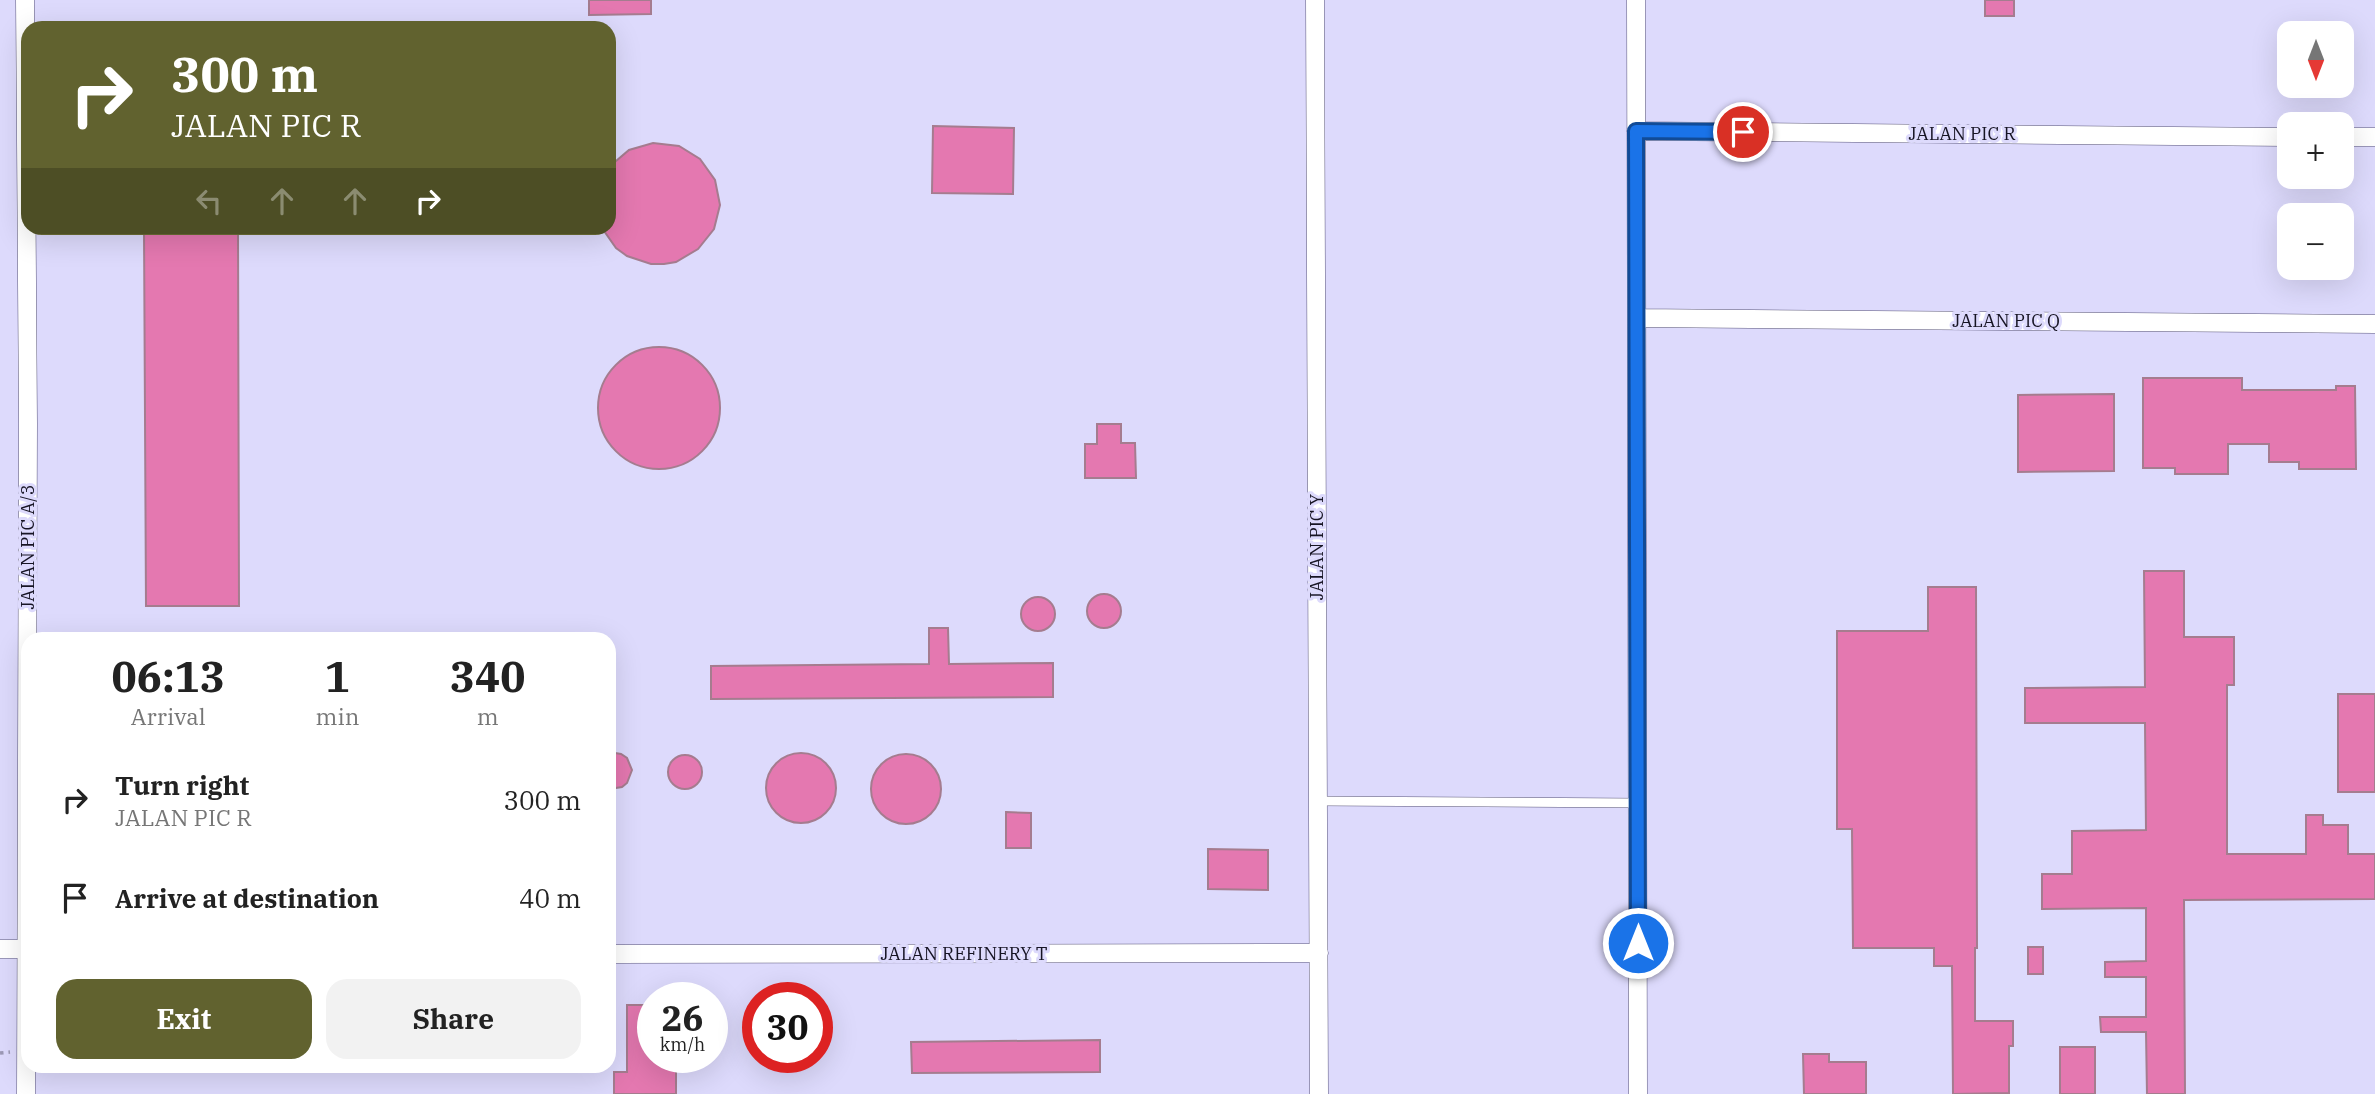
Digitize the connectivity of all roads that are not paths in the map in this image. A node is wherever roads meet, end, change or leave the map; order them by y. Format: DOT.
graph roads {
  1 [pos="25,0"];
  2 [pos="1315,0"];
  3 [pos="1636,0"];
  4 [pos="25,21"];
  5 [pos="1636,131"];
  6 [pos="2277,136"];
  7 [pos="2354,137"];
  8 [pos="2375,137"];
  9 [pos="27,235"];
  10 [pos="1637,318"];
  11 [pos="2375,324"];
  12 [pos="28,632"];
  13 [pos="1318,801"];
  14 [pos="1638,803"];
  15 [pos="21,948"];
  16 [pos="0,949"];
  17 [pos="1319,953"];
  18 [pos="616,954"];
  19 [pos="26,1073"];
  20 [pos="26,1094"];
  21 [pos="1319,1094"];
  22 [pos="1638,1094"];
  1 -- 4 [label="street, JALAN PIC A/3"];
  2 -- 13 [label="street, JALAN PIC Y"];
  3 -- 5 [label="street"];
  5 -- 6 [label="street, JALAN PIC R"];
  5 -- 10 [label="street"];
  7 -- 8 [label="street"];
  9 -- 12 [label="street, JALAN PIC A/3"];
  10 -- 11 [label="street, JALAN PIC Q"];
  10 -- 14 [label="street"];
  13 -- 14 [label="lane"];
  13 -- 17 [label="street, JALAN PIC Y"];
  14 -- 22 [label="street"];
  15 -- 16 [label="street"];
  17 -- 18 [label="street, JALAN REFINERY T"];
  17 -- 21 [label="street, JALAN PIC Y"];
  19 -- 20 [label="street, JALAN PIC A/3"];
}
